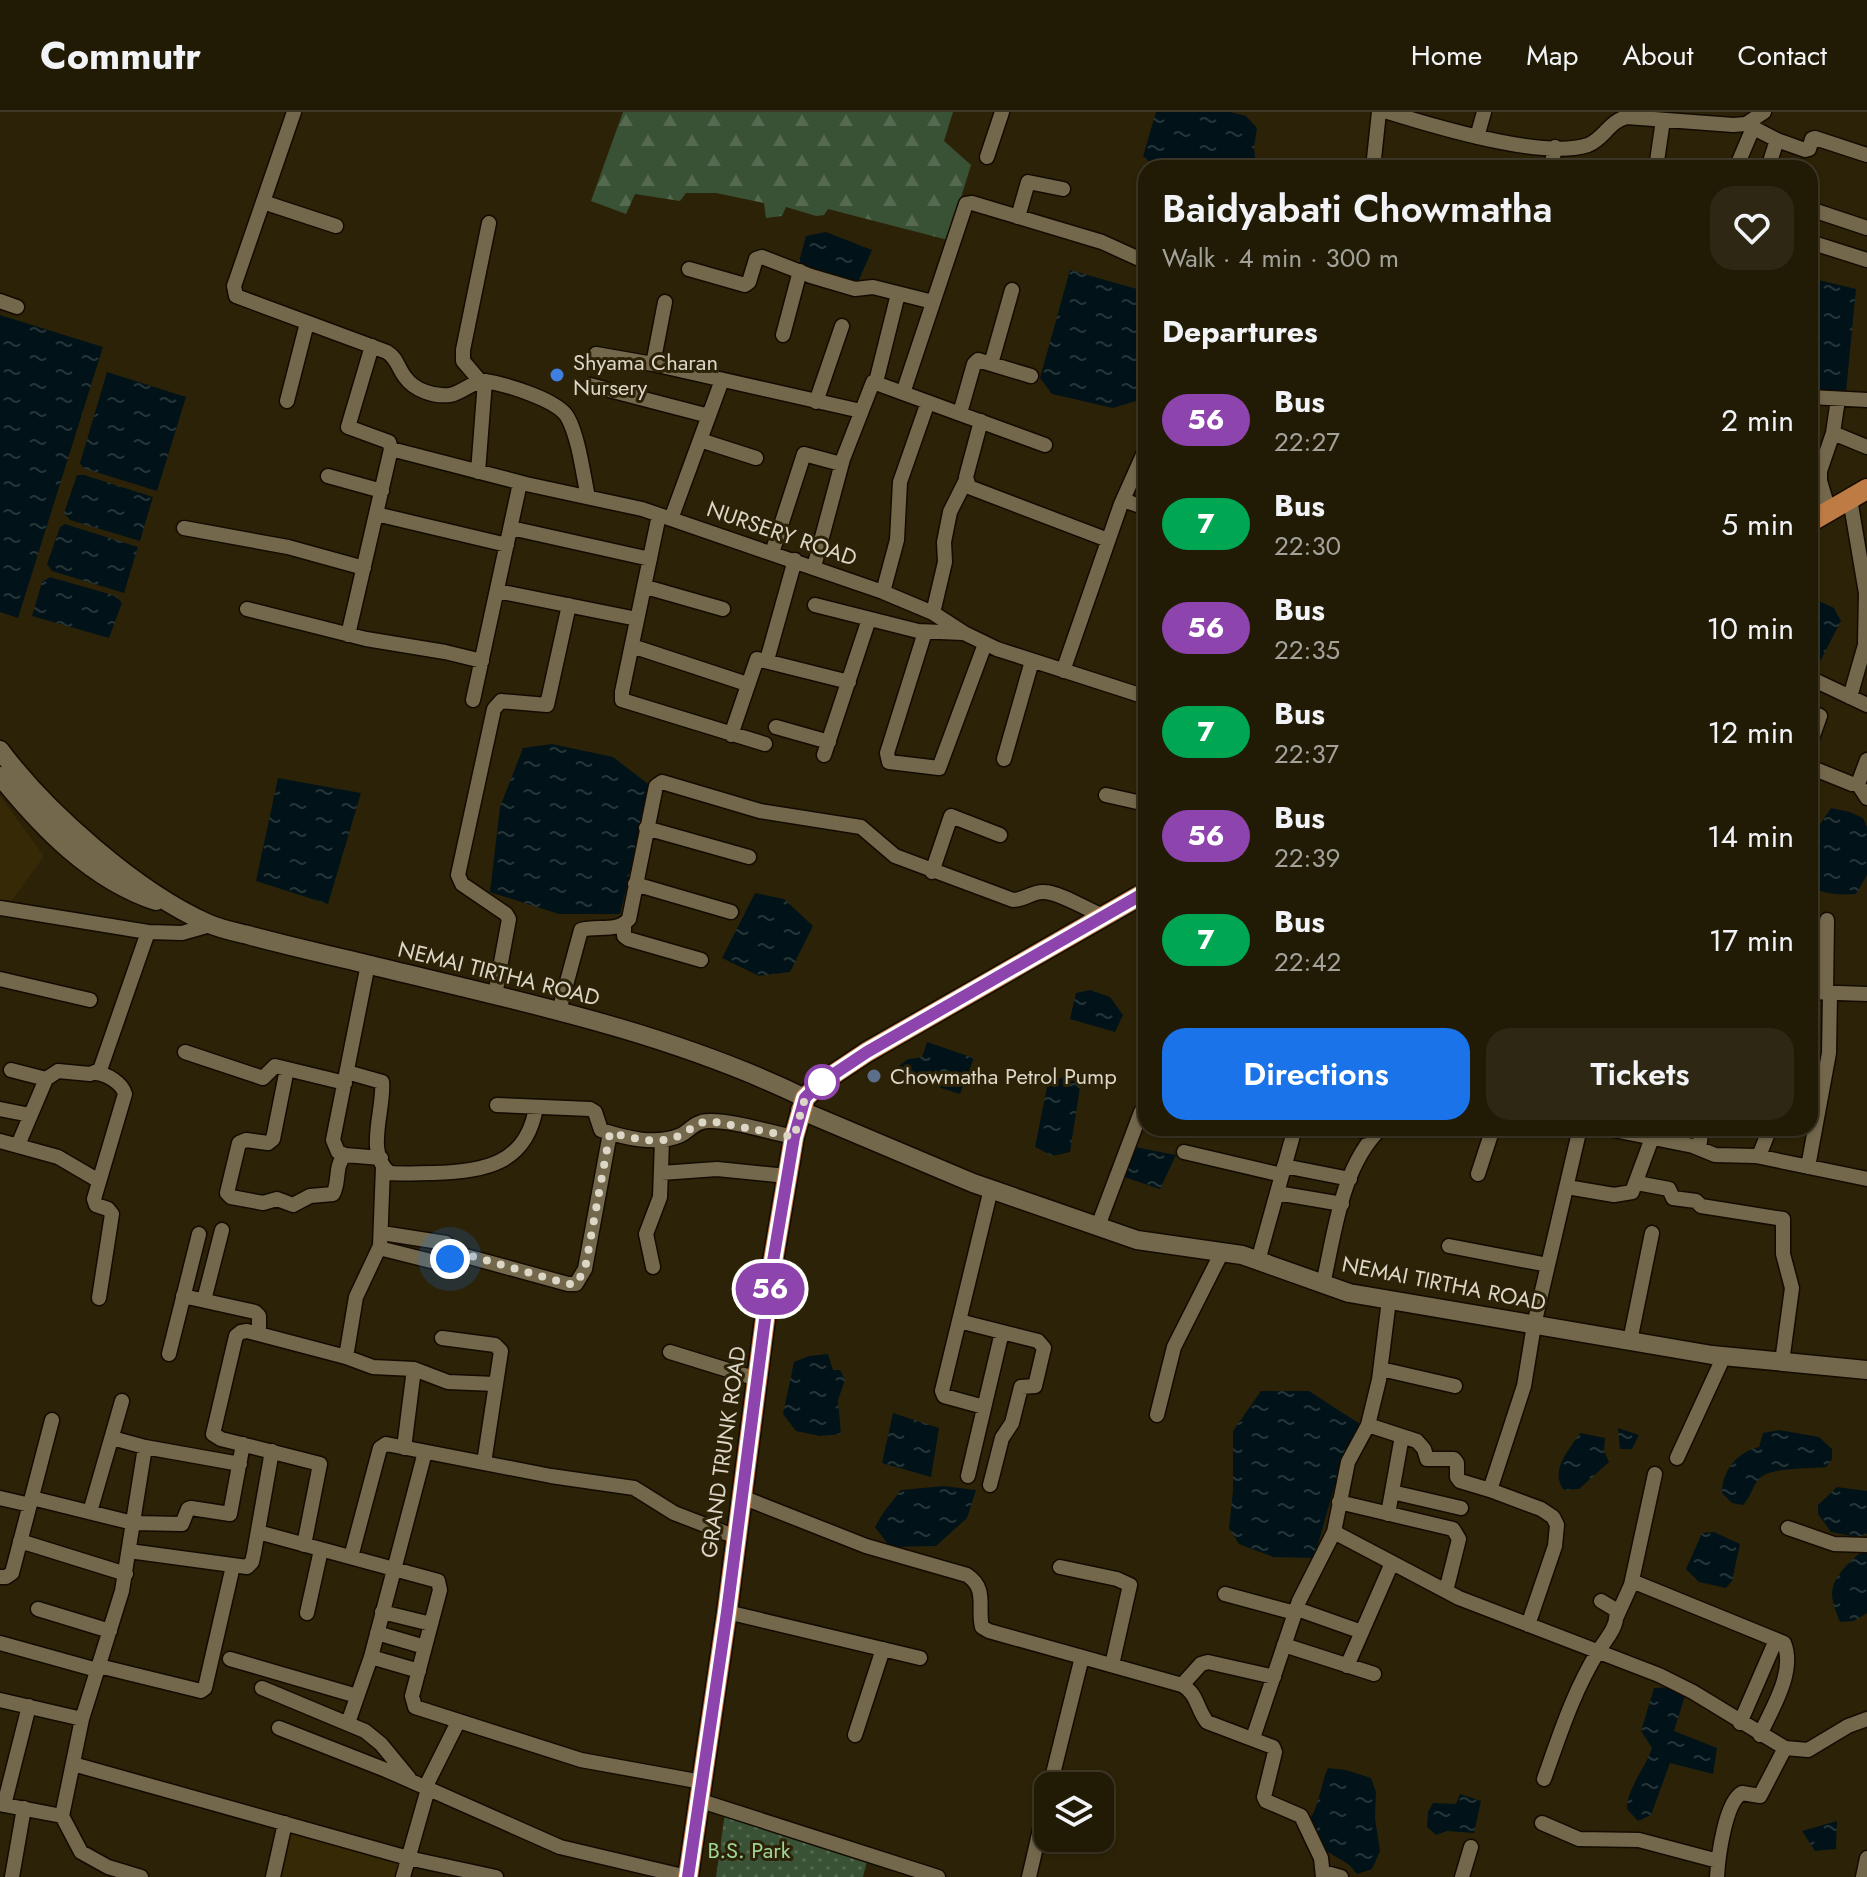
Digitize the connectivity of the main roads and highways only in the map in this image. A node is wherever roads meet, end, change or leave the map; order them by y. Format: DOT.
graph roads {
  1 [pos="1859,494"];
  2 [pos="1818,517"];
  3 [pos="1138,896"];
  4 [pos="687,1877"];
  1 -- 2 [label="main road"];
  3 -- 4 [label="main road, GRAND TRUNK ROAD"];
}
